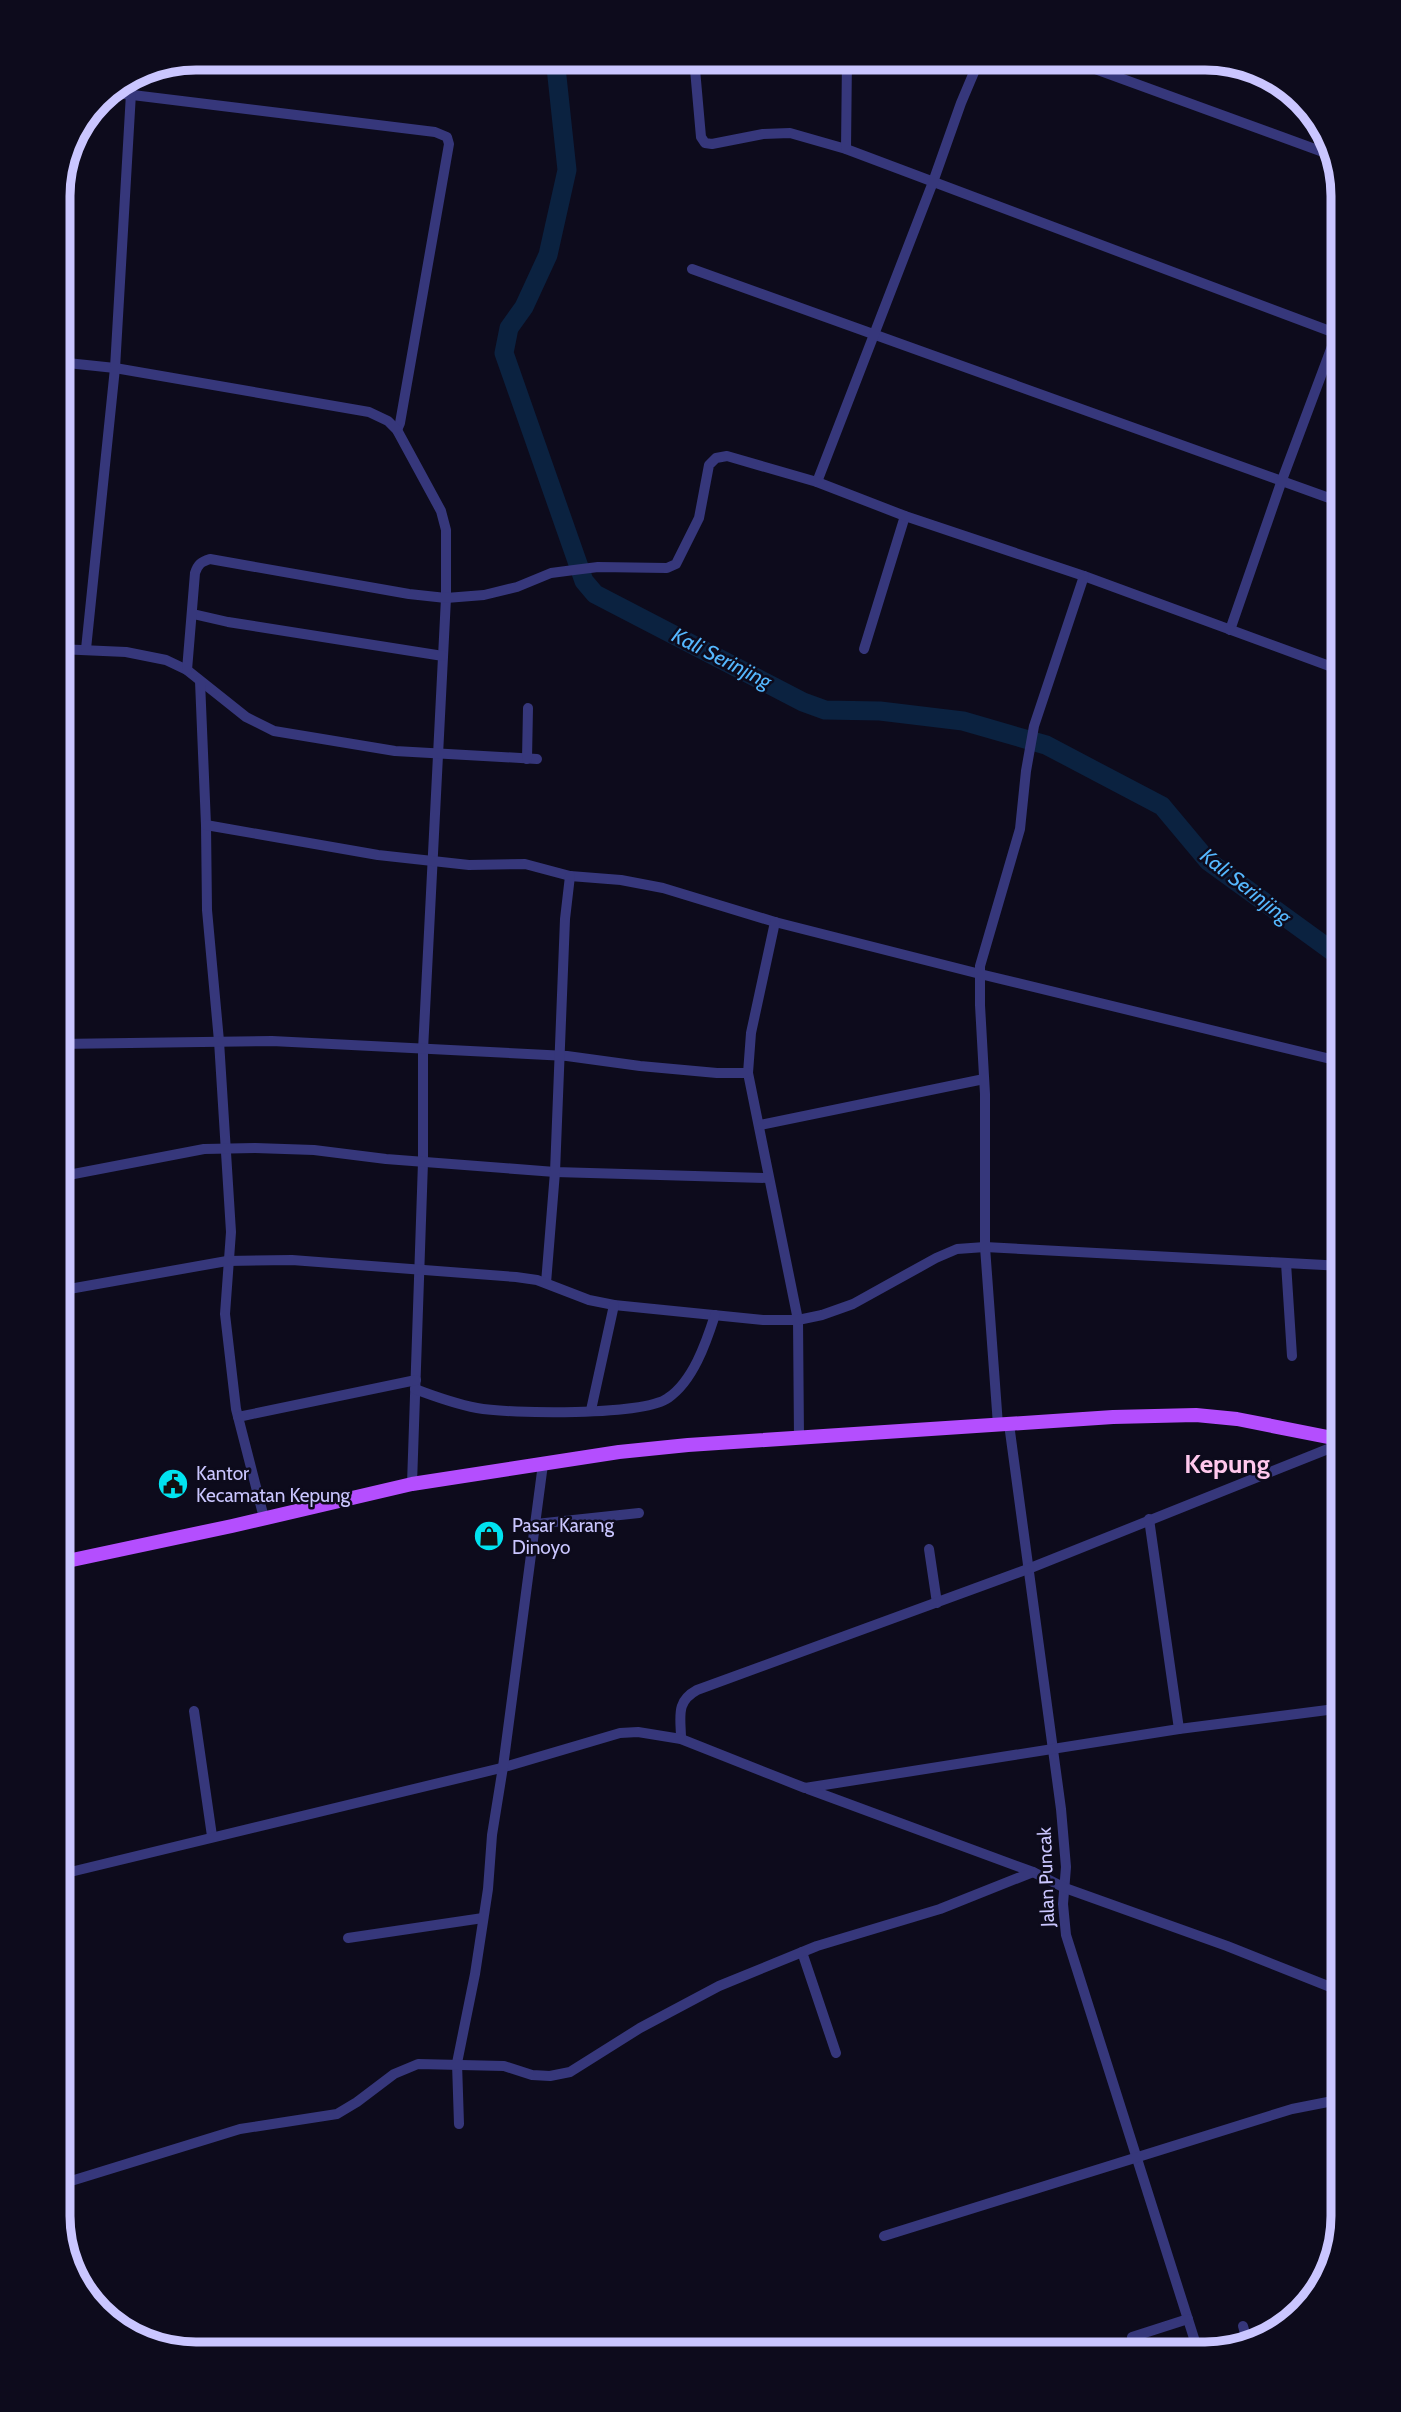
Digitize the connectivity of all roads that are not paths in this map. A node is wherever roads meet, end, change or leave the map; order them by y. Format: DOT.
graph roads {
  1 [pos="695,70"];
  2 [pos="847,70"];
  3 [pos="975,70"];
  4 [pos="1098,70"];
  5 [pos="131,88"];
  6 [pos="123,93"];
  7 [pos="131,94"];
  8 [pos="846,149"];
  9 [pos="1322,152"];
  10 [pos="933,182"];
  11 [pos="692,269"];
  12 [pos="1331,332"];
  13 [pos="874,336"];
  14 [pos="1331,358"];
  15 [pos="70,363"];
  16 [pos="115,368"];
  17 [pos="397,430"];
  18 [pos="1282,480"];
  19 [pos="817,482"];
  20 [pos="1331,498"];
  21 [pos="905,516"];
  22 [pos="1084,576"];
  23 [pos="446,598"];
  24 [pos="193,614"];
  25 [pos="1230,630"];
  26 [pos="70,649"];
  27 [pos="86,649"];
  28 [pos="864,649"];
  29 [pos="443,656"];
  30 [pos="1331,667"];
  31 [pos="187,670"];
  32 [pos="200,681"];
  33 [pos="528,708"];
  34 [pos="439,753"];
  35 [pos="206,825"];
  36 [pos="432,862"];
  37 [pos="570,876"];
  38 [pos="775,922"];
  39 [pos="981,965"];
  40 [pos="219,1041"];
  41 [pos="70,1044"];
  42 [pos="423,1050"];
  43 [pos="561,1056"];
  44 [pos="1331,1059"];
  45 [pos="748,1073"];
  46 [pos="984,1079"];
  47 [pos="760,1125"];
  48 [pos="226,1148"];
  49 [pos="423,1162"];
  50 [pos="555,1172"];
  51 [pos="70,1175"];
  52 [pos="768,1178"];
  53 [pos="986,1254"];
  54 [pos="227,1261"];
  55 [pos="1331,1267"];
  56 [pos="420,1269"];
  57 [pos="1285,1270"];
  58 [pos="546,1283"];
  59 [pos="70,1289"];
  60 [pos="614,1305"];
  61 [pos="715,1315"];
  62 [pos="798,1320"];
  63 [pos="1292,1356"];
  64 [pos="416,1385"];
  65 [pos="591,1410"];
  66 [pos="238,1416"];
  67 [pos="1004,1424"];
  68 [pos="799,1438"];
  69 [pos="1331,1439"];
  70 [pos="1331,1446"];
  71 [pos="543,1464"];
  72 [pos="412,1484"];
  73 [pos="639,1513"];
  74 [pos="264,1518"];
  75 [pos="1149,1519"];
  76 [pos="536,1524"];
  77 [pos="929,1549"];
  78 [pos="70,1560"];
  79 [pos="1028,1569"];
  80 [pos="937,1603"];
  81 [pos="1331,1710"];
  82 [pos="194,1711"];
  83 [pos="1179,1729"];
  84 [pos="681,1739"];
  85 [pos="1053,1751"];
  86 [pos="503,1767"];
  87 [pos="805,1788"];
  88 [pos="212,1836"];
  89 [pos="70,1872"];
  90 [pos="1033,1872"];
  91 [pos="1065,1888"];
  92 [pos="483,1919"];
  93 [pos="348,1938"];
  94 [pos="802,1951"];
  95 [pos="1331,1987"];
  96 [pos="836,2053"];
  97 [pos="457,2063"];
  98 [pos="1331,2101"];
  99 [pos="459,2124"];
  100 [pos="1137,2159"];
  101 [pos="70,2181"];
  102 [pos="884,2236"];
  103 [pos="1188,2319"];
  104 [pos="1244,2326"];
  105 [pos="1246,2335"];
  106 [pos="1132,2337"];
  107 [pos="1195,2342"];
  1 -- 8 [label="street"];
  2 -- 8 [label="street"];
  3 -- 10 [label="street"];
  4 -- 9 [label="street"];
  5 -- 7 [label="street"];
  6 -- 7 [label="street"];
  7 -- 16 [label="street"];
  7 -- 17 [label="street"];
  8 -- 10 [label="street"];
  10 -- 12 [label="street"];
  10 -- 13 [label="street"];
  11 -- 13 [label="street"];
  13 -- 18 [label="street"];
  13 -- 19 [label="street"];
  14 -- 18 [label="street"];
  15 -- 16 [label="street"];
  16 -- 17 [label="street"];
  16 -- 27 [label="street"];
  17 -- 23 [label="street"];
  18 -- 20 [label="street"];
  18 -- 25 [label="street"];
  19 -- 21 [label="street"];
  19 -- 23 [label="street"];
  21 -- 22 [label="street"];
  21 -- 28 [label="street"];
  22 -- 25 [label="street"];
  22 -- 39 [label="street, Jalan Puncak"];
  23 -- 24 [label="street"];
  23 -- 29 [label="street"];
  24 -- 29 [label="street"];
  24 -- 31 [label="street"];
  25 -- 30 [label="street"];
  26 -- 27 [label="street"];
  27 -- 31 [label="street"];
  29 -- 34 [label="street"];
  31 -- 32 [label="street"];
  32 -- 34 [label="street"];
  32 -- 35 [label="street"];
  33 -- 34 [label="street"];
  34 -- 36 [label="street"];
  35 -- 36 [label="street"];
  35 -- 40 [label="street"];
  36 -- 37 [label="street"];
  36 -- 42 [label="street"];
  37 -- 38 [label="street"];
  37 -- 43 [label="street"];
  38 -- 39 [label="street"];
  38 -- 45 [label="street"];
  39 -- 44 [label="street"];
  39 -- 46 [label="street, Jalan Puncak"];
  40 -- 41 [label="street"];
  40 -- 42 [label="street"];
  40 -- 48 [label="street"];
  42 -- 43 [label="street"];
  42 -- 49 [label="street"];
  43 -- 45 [label="street"];
  43 -- 50 [label="street"];
  45 -- 47 [label="street"];
  46 -- 47 [label="street"];
  46 -- 53 [label="street, Jalan Puncak"];
  47 -- 52 [label="street"];
  48 -- 49 [label="street"];
  48 -- 51 [label="street"];
  48 -- 54 [label="street"];
  49 -- 50 [label="street"];
  49 -- 56 [label="street"];
  50 -- 52 [label="street"];
  50 -- 58 [label="street"];
  52 -- 62 [label="street"];
  53 -- 57 [label="street"];
  53 -- 62 [label="street"];
  53 -- 67 [label="street, Jalan Puncak"];
  54 -- 56 [label="street"];
  54 -- 59 [label="street"];
  54 -- 66 [label="street"];
  55 -- 57 [label="street"];
  56 -- 58 [label="street"];
  56 -- 64 [label="street"];
  57 -- 63 [label="street"];
  58 -- 60 [label="street"];
  60 -- 61 [label="street"];
  60 -- 65 [label="street"];
  61 -- 62 [label="street"];
  61 -- 65 [label="street"];
  62 -- 68 [label="street"];
  64 -- 65 [label="street"];
  64 -- 66 [label="street"];
  64 -- 72 [label="street"];
  66 -- 74 [label="street"];
  67 -- 68 [label="main road"];
  67 -- 69 [label="main road"];
  67 -- 79 [label="street, Jalan Puncak"];
  68 -- 71 [label="main road"];
  70 -- 75 [label="street"];
  71 -- 72 [label="main road"];
  71 -- 76 [label="street"];
  72 -- 74 [label="main road"];
  73 -- 76 [label="street"];
  74 -- 78 [label="main road"];
  75 -- 79 [label="street"];
  75 -- 83 [label="street"];
  76 -- 86 [label="street"];
  77 -- 80 [label="street"];
  79 -- 80 [label="street"];
  79 -- 85 [label="street, Jalan Puncak"];
  80 -- 84 [label="street"];
  81 -- 83 [label="street"];
  82 -- 88 [label="street"];
  83 -- 85 [label="street"];
  84 -- 86 [label="street"];
  84 -- 87 [label="street"];
  85 -- 87 [label="street"];
  85 -- 91 [label="street, Jalan Puncak"];
  86 -- 88 [label="street"];
  86 -- 92 [label="street"];
  87 -- 90 [label="street"];
  88 -- 89 [label="street"];
  90 -- 91 [label="street"];
  90 -- 94 [label="street"];
  91 -- 95 [label="street"];
  91 -- 100 [label="street, Jalan Puncak"];
  92 -- 93 [label="street"];
  92 -- 97 [label="street"];
  94 -- 96 [label="street"];
  94 -- 97 [label="street"];
  97 -- 99 [label="street"];
  97 -- 101 [label="street"];
  98 -- 100 [label="street"];
  100 -- 102 [label="street"];
  100 -- 103 [label="street, Jalan Puncak"];
  103 -- 106 [label="street"];
  103 -- 107 [label="street, Jalan Puncak"];
  104 -- 105 [label="street"];
}
